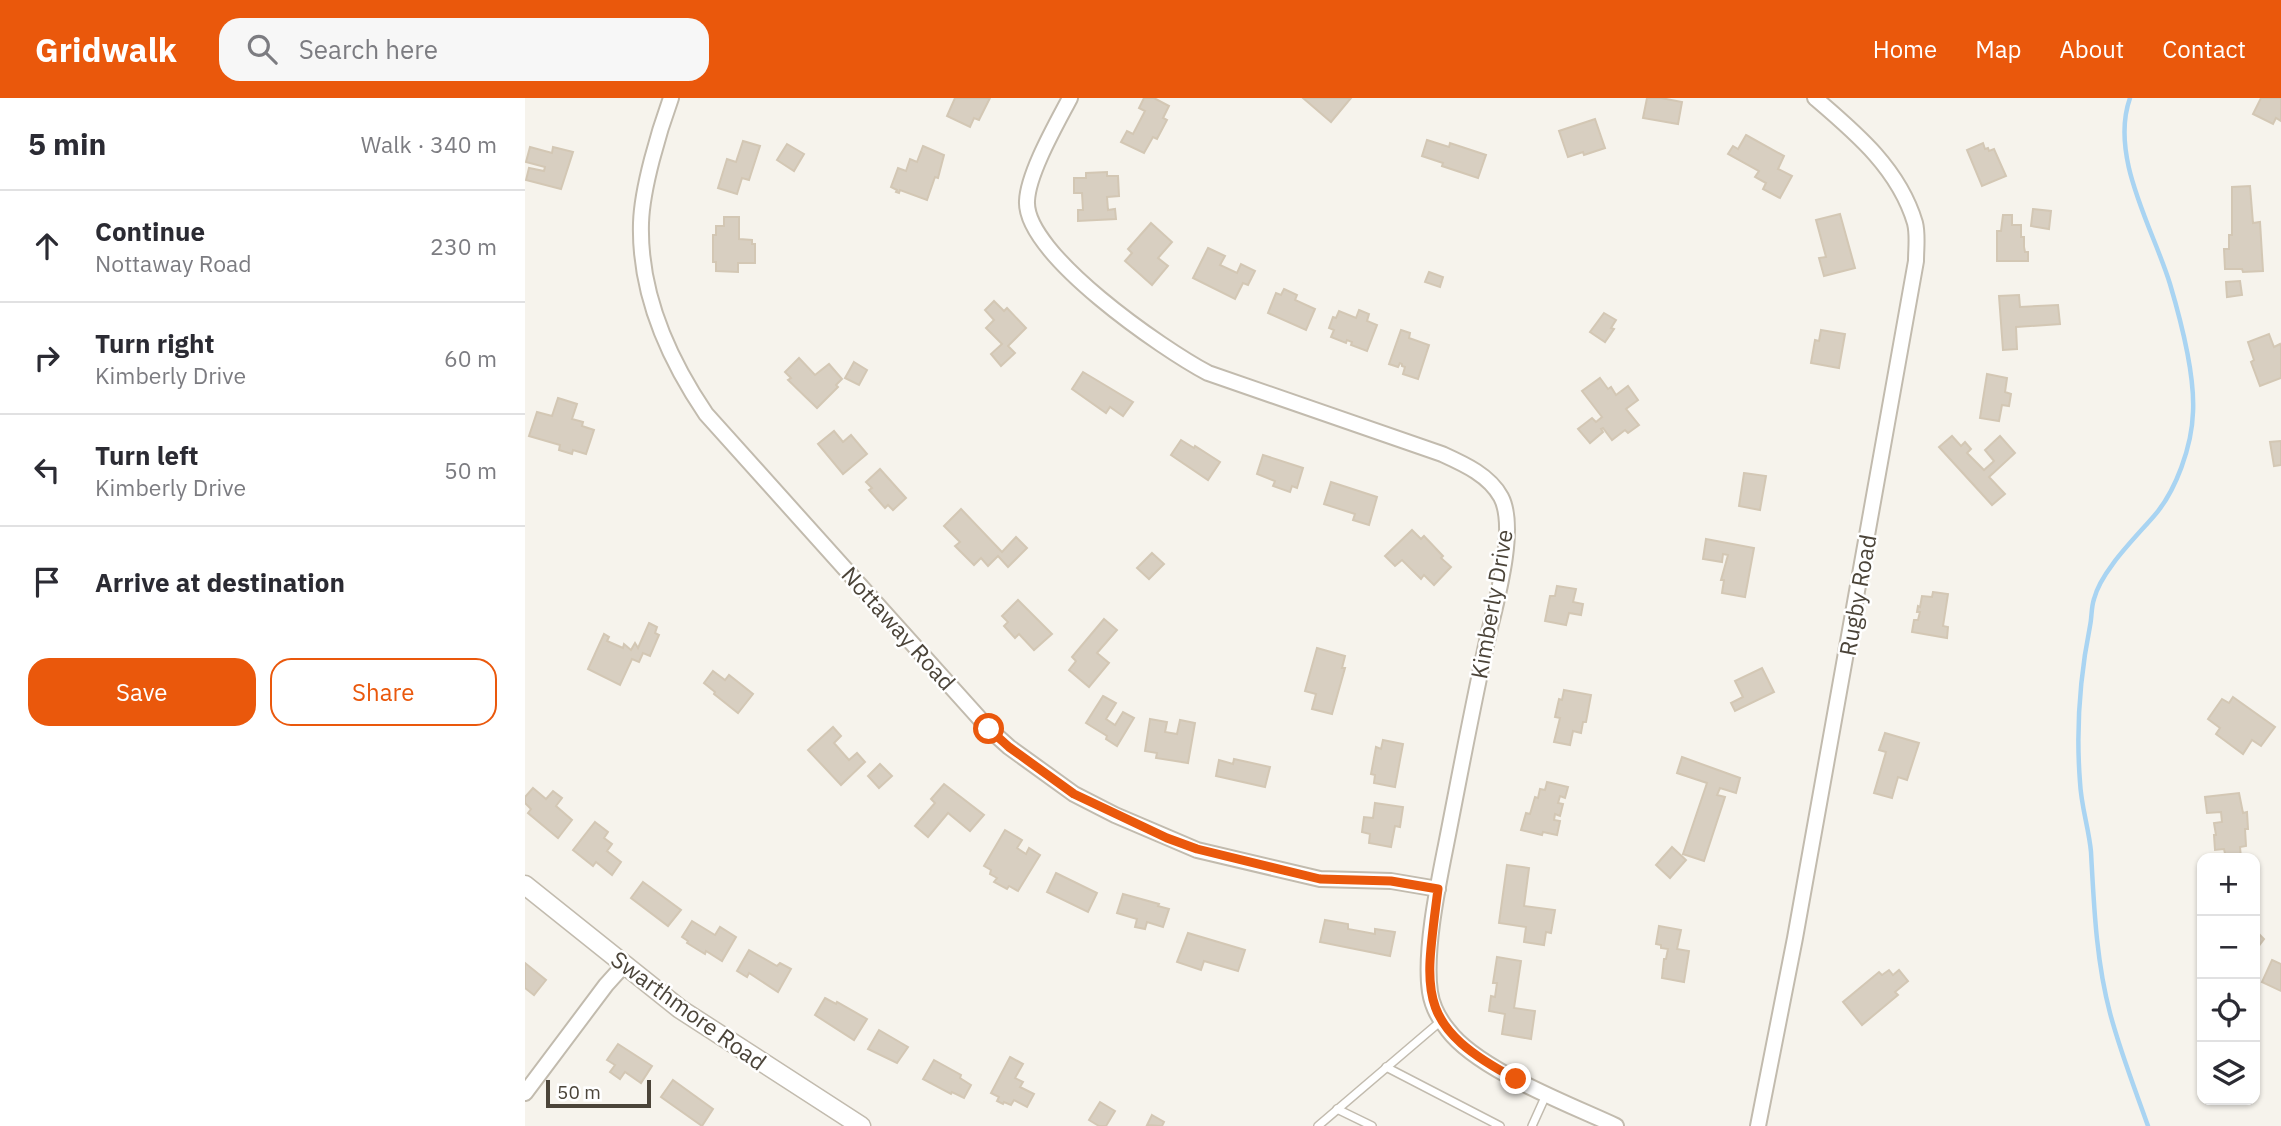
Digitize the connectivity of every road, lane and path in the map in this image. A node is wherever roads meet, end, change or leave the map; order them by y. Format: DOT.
graph roads {
  1 [pos="671,98"];
  2 [pos="1070,98"];
  3 [pos="1815,98"];
  4 [pos="525,885"];
  5 [pos="1438,889"];
  6 [pos="624,965"];
  7 [pos="1441,1021"];
  8 [pos="1386,1067"];
  9 [pos="525,1093"];
  10 [pos="1547,1094"];
  11 [pos="1337,1109"];
  12 [pos="860,1126"];
  13 [pos="1318,1126"];
  14 [pos="1372,1126"];
  15 [pos="1500,1126"];
  16 [pos="1532,1126"];
  17 [pos="1616,1126"];
  18 [pos="1758,1126"];
  1 -- 5 [label="street, Nottaway Road"];
  2 -- 5 [label="street, Kimberly Drive"];
  3 -- 18 [label="street, Rugby Road"];
  4 -- 6 [label="street, Swarthmore Road"];
  5 -- 7 [label="street, Kimberly Drive"];
  6 -- 9 [label="street"];
  6 -- 12 [label="street, Swarthmore Road"];
  7 -- 8 [label="lane"];
  7 -- 10 [label="street, Kimberly Drive"];
  8 -- 11 [label="lane"];
  8 -- 15 [label="lane"];
  10 -- 16 [label="lane"];
  10 -- 17 [label="street, Kimberly Drive"];
  11 -- 13 [label="lane"];
  11 -- 14 [label="lane"];
}
